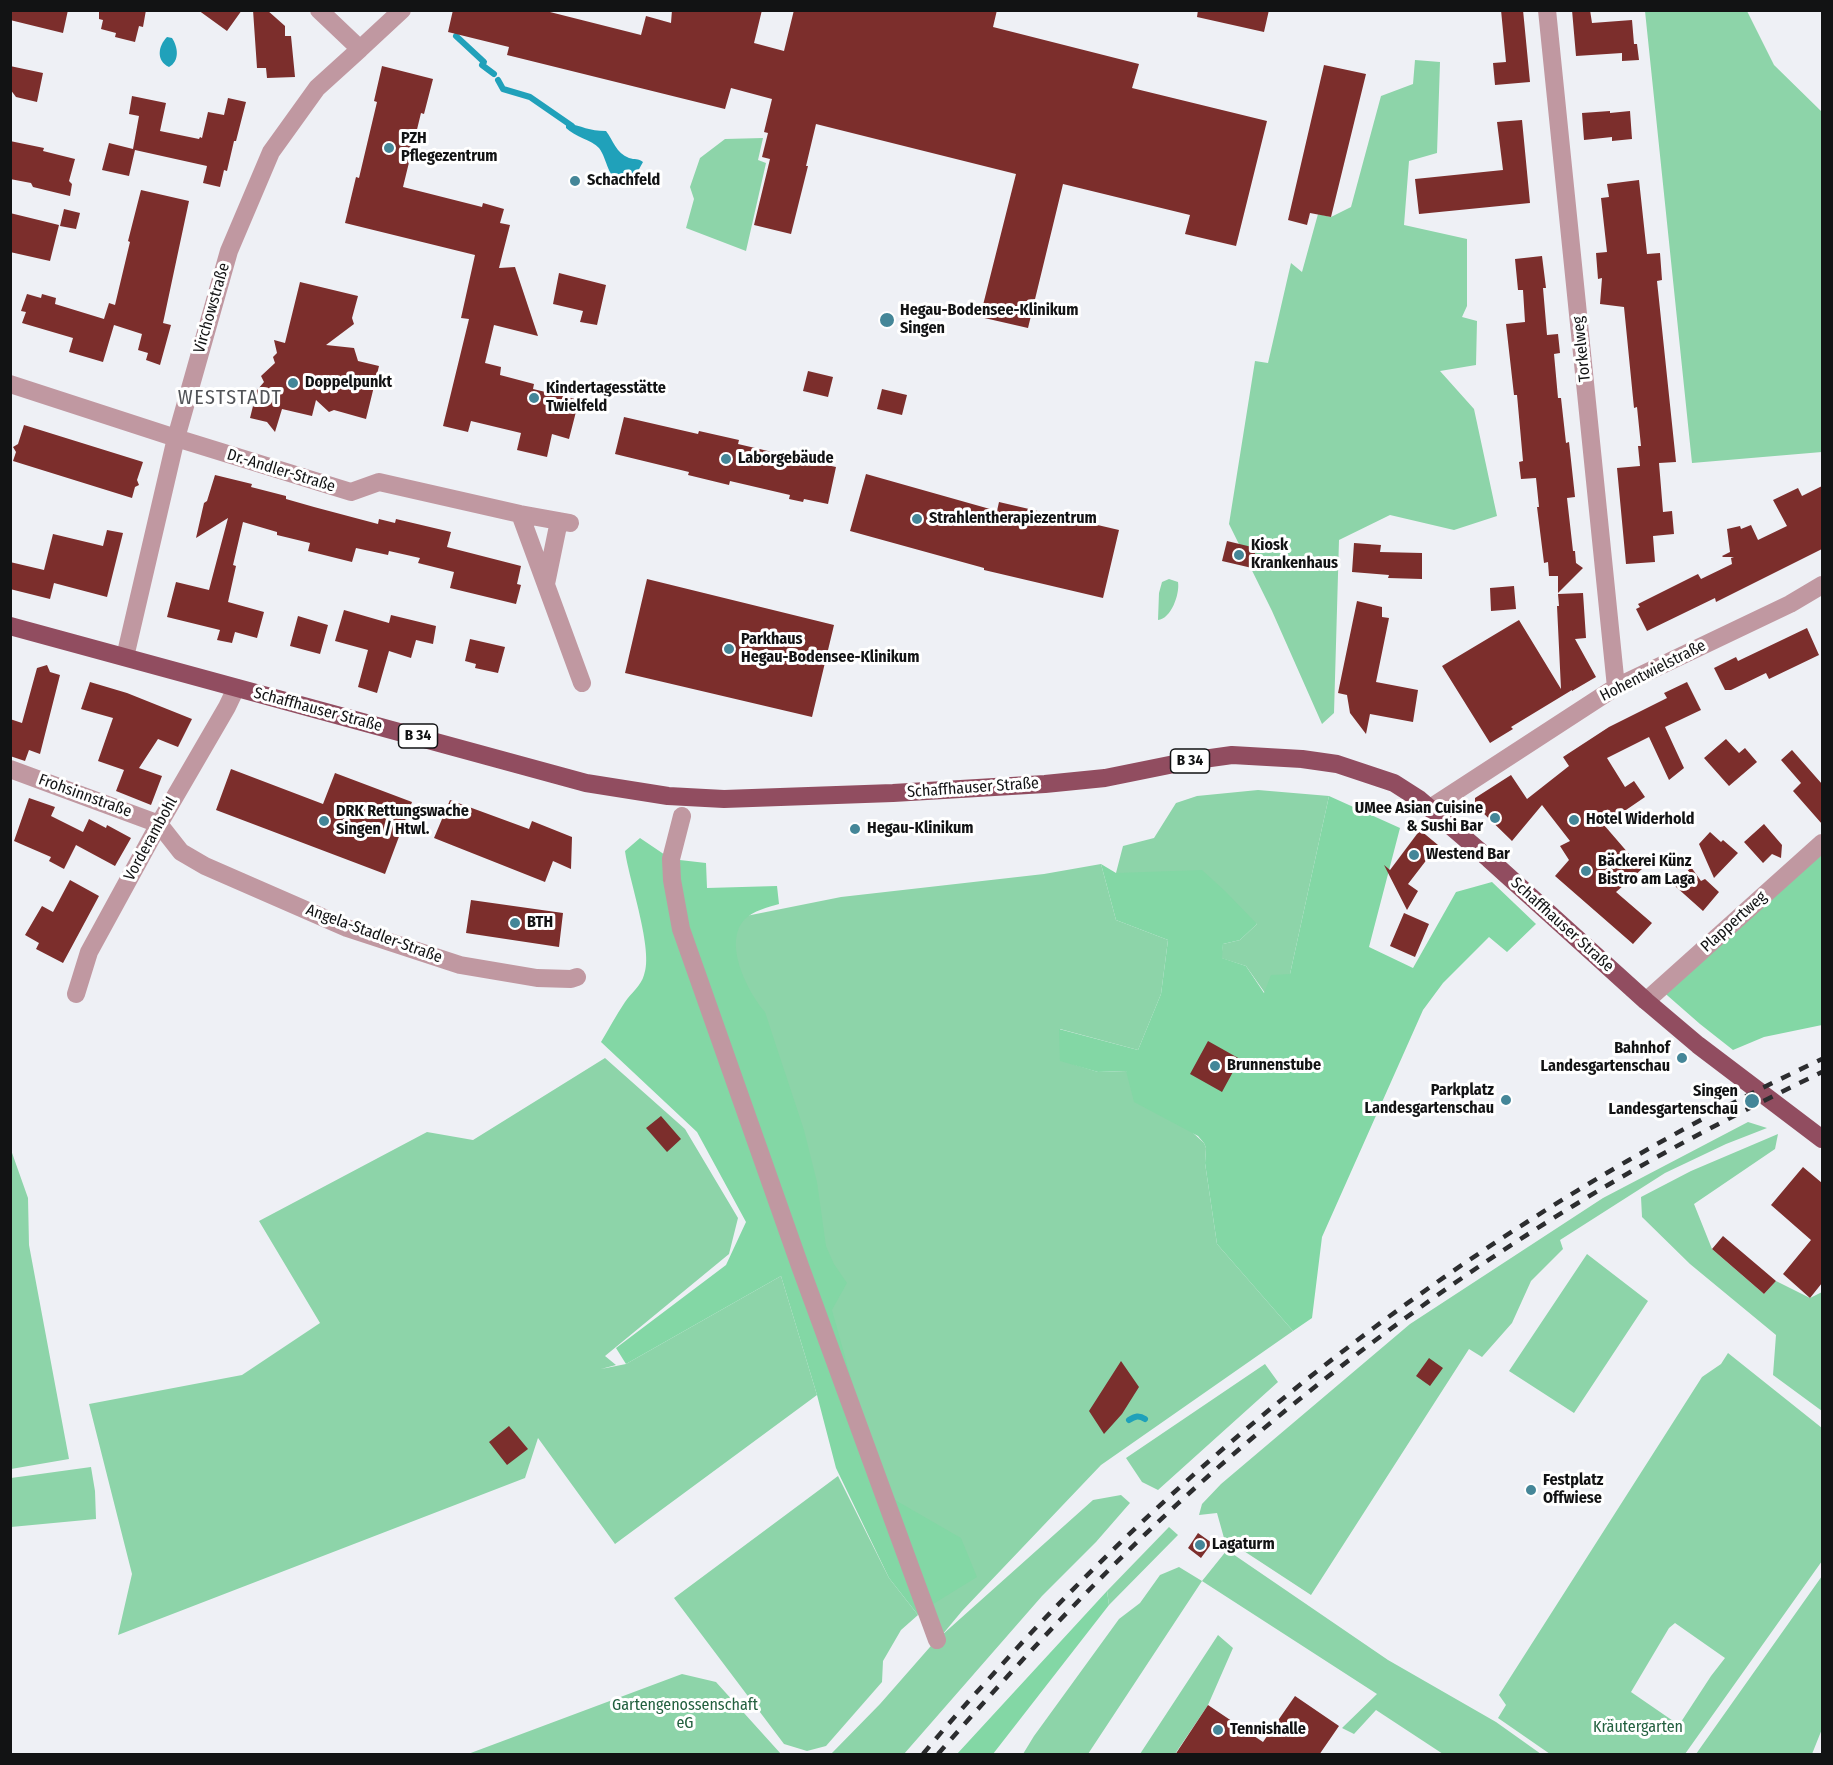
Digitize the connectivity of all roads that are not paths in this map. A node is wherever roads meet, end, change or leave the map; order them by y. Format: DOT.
graph roads {
  1 [pos="319,10"];
  2 [pos="402,10"];
  3 [pos="1547,10"];
  4 [pos="360,49"];
  5 [pos="10,384"];
  6 [pos="176,438"];
  7 [pos="520,514"];
  8 [pos="546,585"];
  9 [pos="1822,585"];
  10 [pos="10,626"];
  11 [pos="125,657"];
  12 [pos="582,683"];
  13 [pos="1616,687"];
  14 [pos="236,688"];
  15 [pos="10,769"];
  16 [pos="1430,808"];
  17 [pos="682,816"];
  18 [pos="159,824"];
  19 [pos="1822,843"];
  20 [pos="577,977"];
  21 [pos="76,994"];
  22 [pos="1646,1001"];
  23 [pos="1822,1138"];
  24 [pos="937,1640"];
  1 -- 4 [label="street"];
  2 -- 4 [label="street, Virchowstraße"];
  3 -- 13 [label="street, Torkelweg"];
  4 -- 6 [label="street, Virchowstraße"];
  5 -- 6 [label="street, Dr.-Andler-Straße"];
  6 -- 7 [label="street, Dr.-Andler-Straße"];
  6 -- 11 [label="street, Virchowstraße"];
  7 -- 8 [label="street"];
  7 -- 8 [label="street, Dr.-Andler-Straße"];
  8 -- 12 [label="street"];
  9 -- 13 [label="street, Hohentwielstraße"];
  10 -- 11 [label="main road, Schaffhauser Straße / B 34"];
  11 -- 14 [label="main road, Schaffhauser Straße / B 34"];
  13 -- 16 [label="street, Hohentwielstraße"];
  14 -- 16 [label="main road, Schaffhauser Straße / B 34"];
  14 -- 18 [label="street, Vorderambohl"];
  15 -- 18 [label="street, Frohsinnstraße"];
  16 -- 22 [label="main road, Schaffhauser Straße / B 34"];
  17 -- 24 [label="street"];
  18 -- 20 [label="street, Angela-Stadler-Straße"];
  18 -- 21 [label="street, Vorderambohl"];
  19 -- 22 [label="street, Plappertweg"];
  22 -- 23 [label="main road, Schaffhauser Straße / B 34"];
}
